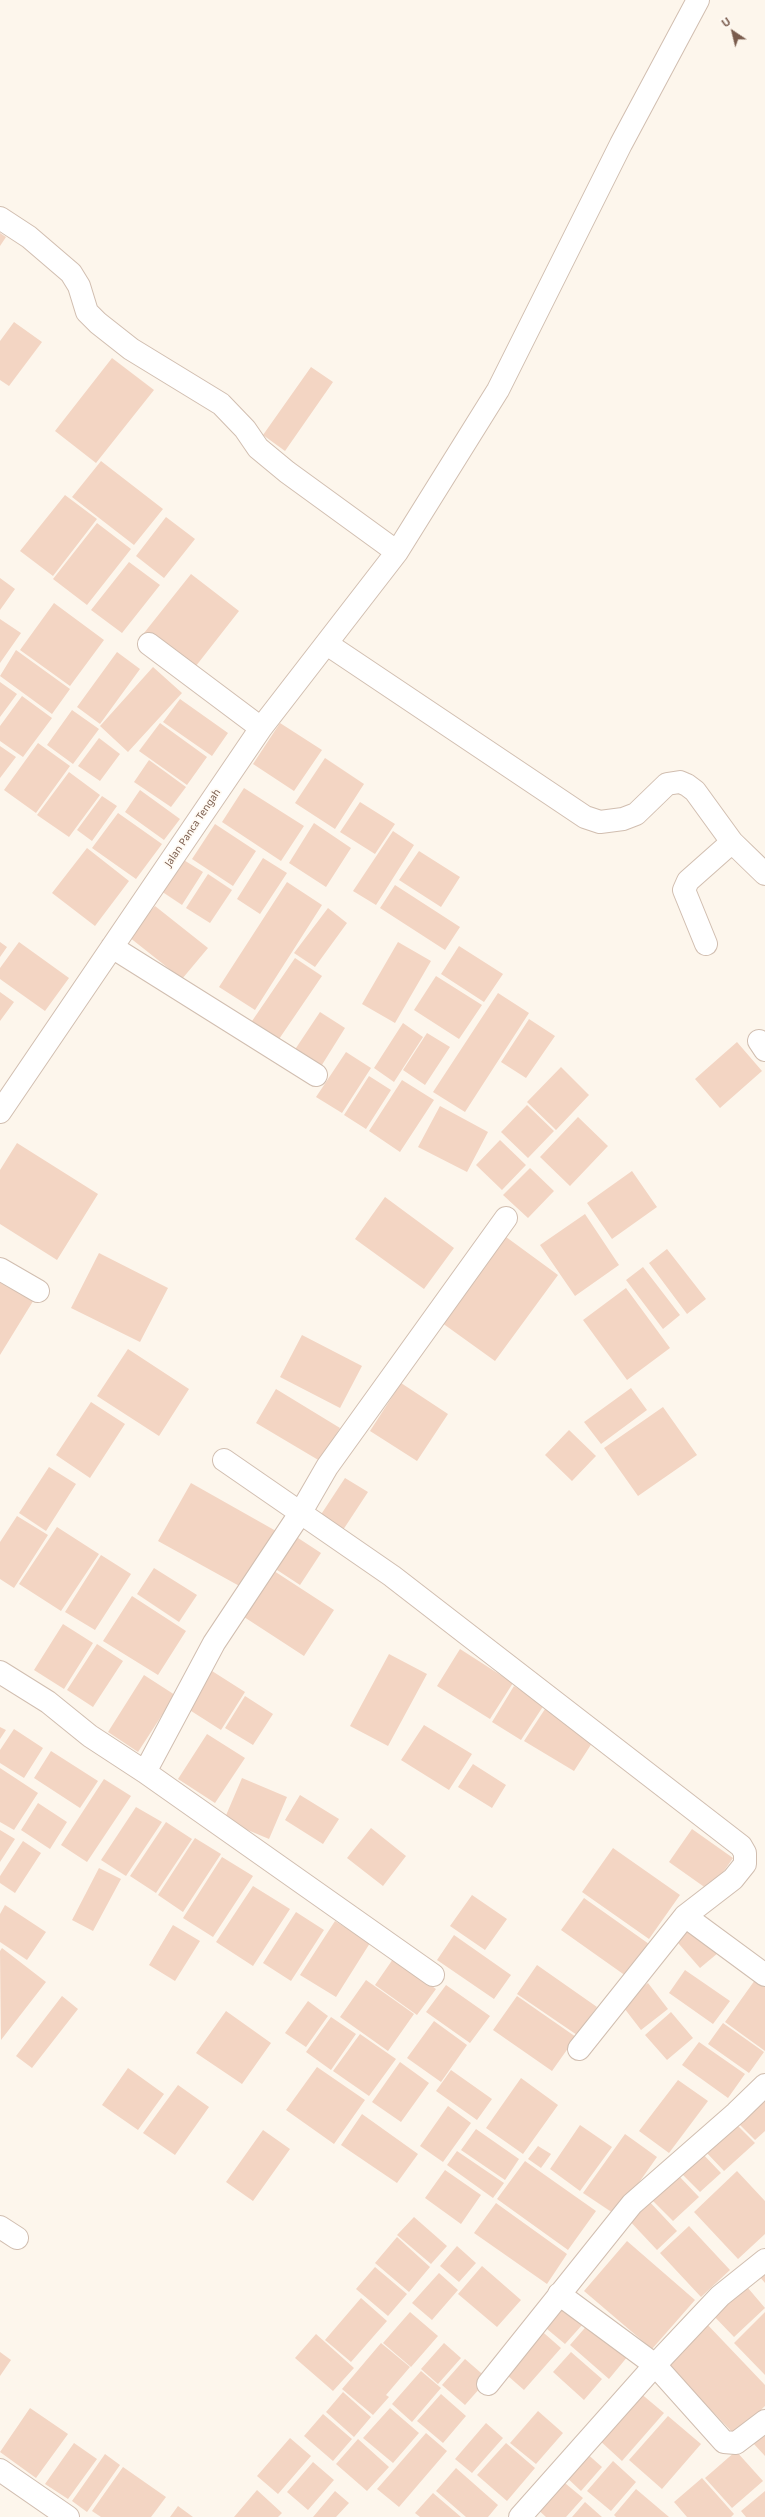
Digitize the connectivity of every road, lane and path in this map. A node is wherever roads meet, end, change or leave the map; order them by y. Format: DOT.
graph roads {
  1 [pos="698,0"];
  2 [pos="0,218"];
  3 [pos="397,552"];
  4 [pos="149,644"];
  5 [pos="327,644"];
  6 [pos="261,728"];
  7 [pos="732,842"];
  8 [pos="765,874"];
  9 [pos="706,944"];
  10 [pos="112,947"];
  11 [pos="316,1076"];
  12 [pos="0,1112"];
  13 [pos="506,1218"];
  14 [pos="0,1269"];
  15 [pos="38,1291"];
  16 [pos="224,1460"];
  17 [pos="301,1512"];
  18 [pos="0,1672"];
  19 [pos="145,1772"];
  20 [pos="685,1916"];
  21 [pos="433,1975"];
  22 [pos="765,1975"];
  23 [pos="579,2049"];
  24 [pos="765,2085"];
  25 [pos="765,2260"];
  26 [pos="559,2294"];
  27 [pos="654,2365"];
  28 [pos="488,2384"];
  29 [pos="765,2420"];
  30 [pos="0,2470"];
  31 [pos="68,2517"];
  32 [pos="520,2517"];
  1 -- 3 [label="street, Jalan Panca Tengah"];
  2 -- 3 [label="street"];
  3 -- 5 [label="street, Jalan Panca Tengah"];
  4 -- 6 [label="street"];
  5 -- 6 [label="street, Jalan Panca Tengah"];
  5 -- 7 [label="street"];
  6 -- 10 [label="street, Jalan Panca Tengah"];
  7 -- 8 [label="street"];
  7 -- 9 [label="street"];
  10 -- 11 [label="street"];
  10 -- 12 [label="street, Jalan Panca Tengah"];
  13 -- 17 [label="street"];
  14 -- 15 [label="street"];
  16 -- 17 [label="street"];
  17 -- 19 [label="street"];
  17 -- 20 [label="street"];
  18 -- 19 [label="street"];
  19 -- 21 [label="street"];
  20 -- 22 [label="street"];
  20 -- 23 [label="street"];
  24 -- 26 [label="street"];
  25 -- 27 [label="street"];
  26 -- 27 [label="street"];
  26 -- 28 [label="street"];
  27 -- 29 [label="street"];
  27 -- 32 [label="street"];
  30 -- 31 [label="street"];
}
